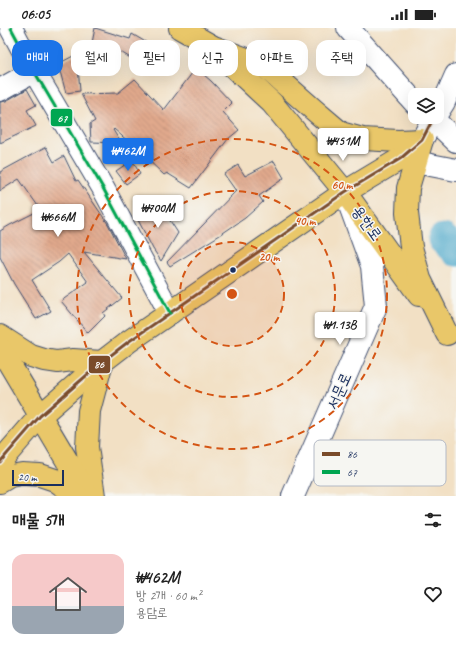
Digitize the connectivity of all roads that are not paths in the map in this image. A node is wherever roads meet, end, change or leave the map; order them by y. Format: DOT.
graph roads {
  1 [pos="10,28"];
  2 [pos="180,28"];
  3 [pos="348,28"];
  4 [pos="17,40"];
  5 [pos="201,40"];
  6 [pos="238,56"];
  7 [pos="238,71"];
  8 [pos="456,75"];
  9 [pos="26,76"];
  10 [pos="36,76"];
  11 [pos="0,90"];
  12 [pos="408,95"];
  13 [pos="444,102"];
  14 [pos="430,124"];
  15 [pos="441,124"];
  16 [pos="422,140"];
  17 [pos="456,141"];
  18 [pos="408,161"];
  19 [pos="456,170"];
  20 [pos="345,192"];
  21 [pos="170,313"];
  22 [pos="0,336"];
  23 [pos="451,340"];
  24 [pos="0,348"];
  25 [pos="102,362"];
  26 [pos="40,416"];
  27 [pos="317,440"];
  28 [pos="314,448"];
  29 [pos="0,462"];
  30 [pos="0,482"];
  31 [pos="77,496"];
  32 [pos="88,496"];
  33 [pos="94,496"];
  34 [pos="293,496"];
  1 -- 4 [label="street"];
  2 -- 5 [label="main road, 용한로"];
  3 -- 12 [label="street"];
  6 -- 16 [label="main road"];
  7 -- 20 [label="main road, 용한로"];
  8 -- 13 [label="street"];
  9 -- 11 [label="street"];
  10 -- 21 [label="street"];
  14 -- 16 [label="street"];
  15 -- 17 [label="street"];
  16 -- 18 [label="street"];
  18 -- 19 [label="street"];
  18 -- 20 [label="main road"];
  18 -- 23 [label="main road"];
  20 -- 21 [label="main road"];
  20 -- 23 [label="main road, 용한로"];
  20 -- 27 [label="street, 서문로"];
  21 -- 25 [label="main road"];
  22 -- 25 [label="main road"];
  24 -- 26 [label="main road"];
  25 -- 26 [label="main road"];
  25 -- 33 [label="main road"];
  26 -- 29 [label="main road"];
  26 -- 32 [label="main road"];
  28 -- 34 [label="street, 서문로"];
  30 -- 31 [label="main road"];
}
